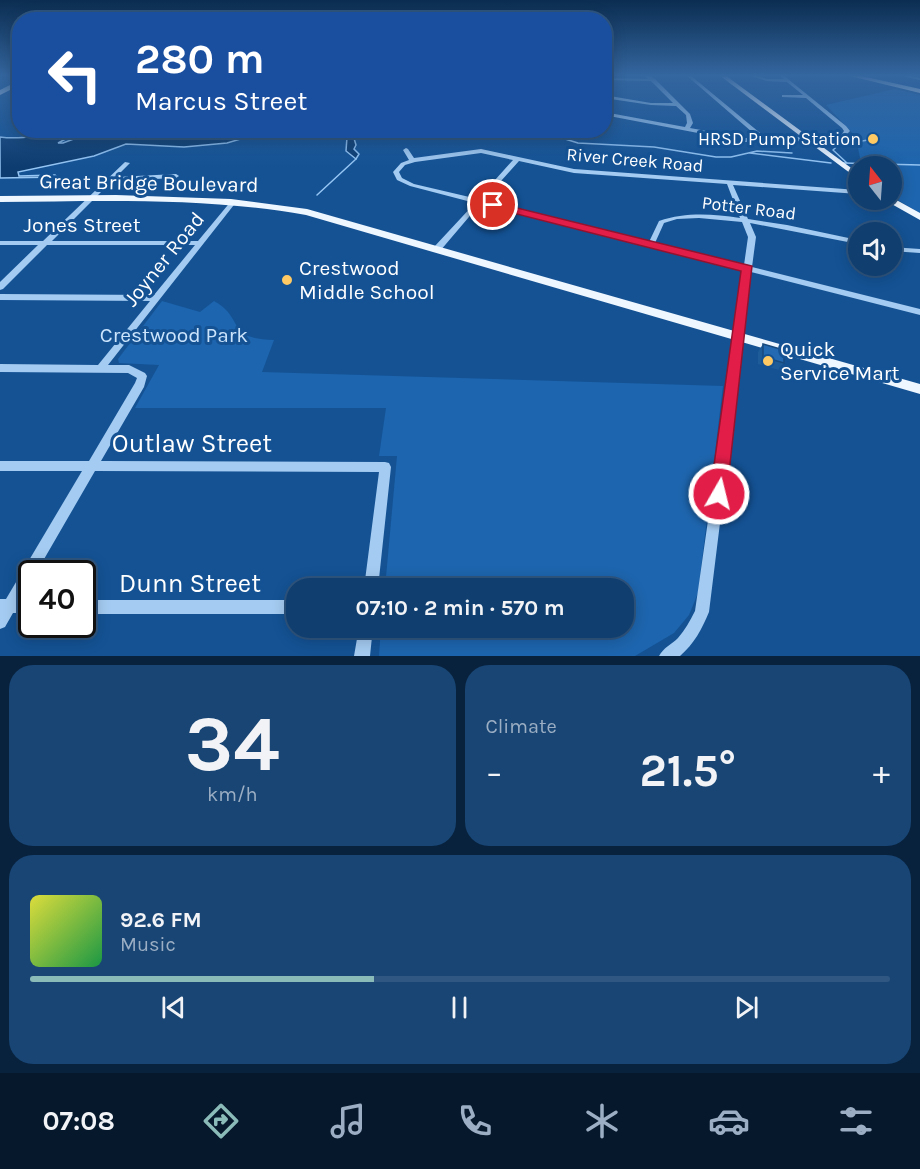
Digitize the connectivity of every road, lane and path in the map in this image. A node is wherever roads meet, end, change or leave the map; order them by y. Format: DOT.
graph roads {
  1 [pos="678,105"];
  2 [pos="724,106"];
  3 [pos="763,106"];
  4 [pos="818,106"];
  5 [pos="612,115"];
  6 [pos="687,129"];
  7 [pos="807,139"];
  8 [pos="765,140"];
  9 [pos="406,150"];
  10 [pos="517,159"];
  11 [pos="412,160"];
  12 [pos="127,164"];
  13 [pos="848,170"];
  14 [pos="176,176"];
  15 [pos="112,178"];
  16 [pos="729,182"];
  17 [pos="848,191"];
  18 [pos="0,199"];
  19 [pos="90,200"];
  20 [pos="234,201"];
  21 [pos="479,202"];
  22 [pos="902,206"];
  23 [pos="920,217"];
  24 [pos="746,221"];
  25 [pos="848,240"];
  26 [pos="0,243"];
  27 [pos="45,243"];
  28 [pos="200,243"];
  29 [pos="651,245"];
  30 [pos="437,249"];
  31 [pos="902,250"];
  32 [pos="920,251"];
  33 [pos="748,269"];
  34 [pos="0,287"];
  35 [pos="0,297"];
  36 [pos="156,298"];
  37 [pos="920,312"];
  38 [pos="738,336"];
  39 [pos="0,368"];
  40 [pos="100,369"];
  41 [pos="920,389"];
  42 [pos="0,466"];
  43 [pos="92,466"];
  44 [pos="372,578"];
  45 [pos="5,606"];
  46 [pos="96,607"];
  47 [pos="286,607"];
  48 [pos="0,622"];
  49 [pos="364,638"];
  50 [pos="670,655"];
  51 [pos="362,656"];
  1 -- 6 [label="street"];
  2 -- 8 [label="street"];
  3 -- 7 [label="main road"];
  4 -- 7 [label="street"];
  5 -- 6 [label="street"];
  6 -- 8 [label="street"];
  7 -- 8 [label="street"];
  7 -- 13 [label="main road"];
  9 -- 11 [label="street"];
  10 -- 11 [label="street, River Creek Road"];
  10 -- 16 [label="street, River Creek Road"];
  10 -- 21 [label="street"];
  11 -- 21 [label="street"];
  12 -- 15 [label="street"];
  14 -- 15 [label="street"];
  15 -- 19 [label="street"];
  16 -- 17 [label="street, River Creek Road"];
  16 -- 24 [label="street"];
  18 -- 19 [label="main road, Great Bridge Boulevard"];
  19 -- 20 [label="main road, Great Bridge Boulevard"];
  19 -- 27 [label="street"];
  20 -- 28 [label="street, Joyner Road"];
  20 -- 30 [label="main road, Great Bridge Boulevard"];
  21 -- 29 [label="street"];
  21 -- 30 [label="street"];
  22 -- 23 [label="main road"];
  24 -- 25 [label="street, Potter Road"];
  24 -- 29 [label="street, Potter Road"];
  24 -- 33 [label="street"];
  26 -- 27 [label="street, Jones Street"];
  27 -- 28 [label="street, Jones Street"];
  27 -- 34 [label="street"];
  28 -- 36 [label="street, Joyner Road"];
  29 -- 33 [label="street"];
  30 -- 38 [label="main road, Great Bridge Boulevard"];
  31 -- 32 [label="street"];
  33 -- 37 [label="street"];
  33 -- 38 [label="street"];
  35 -- 36 [label="street"];
  36 -- 40 [label="street, Joyner Road"];
  38 -- 41 [label="main road, Great Bridge Boulevard"];
  38 -- 50 [label="street"];
  39 -- 40 [label="street"];
  40 -- 43 [label="street"];
  42 -- 43 [label="street, Outlaw Street"];
  43 -- 44 [label="street, Outlaw Street"];
  43 -- 45 [label="street"];
  45 -- 48 [label="street"];
  46 -- 47 [label="street, Dunn Street"];
  49 -- 51 [label="street"];
}
